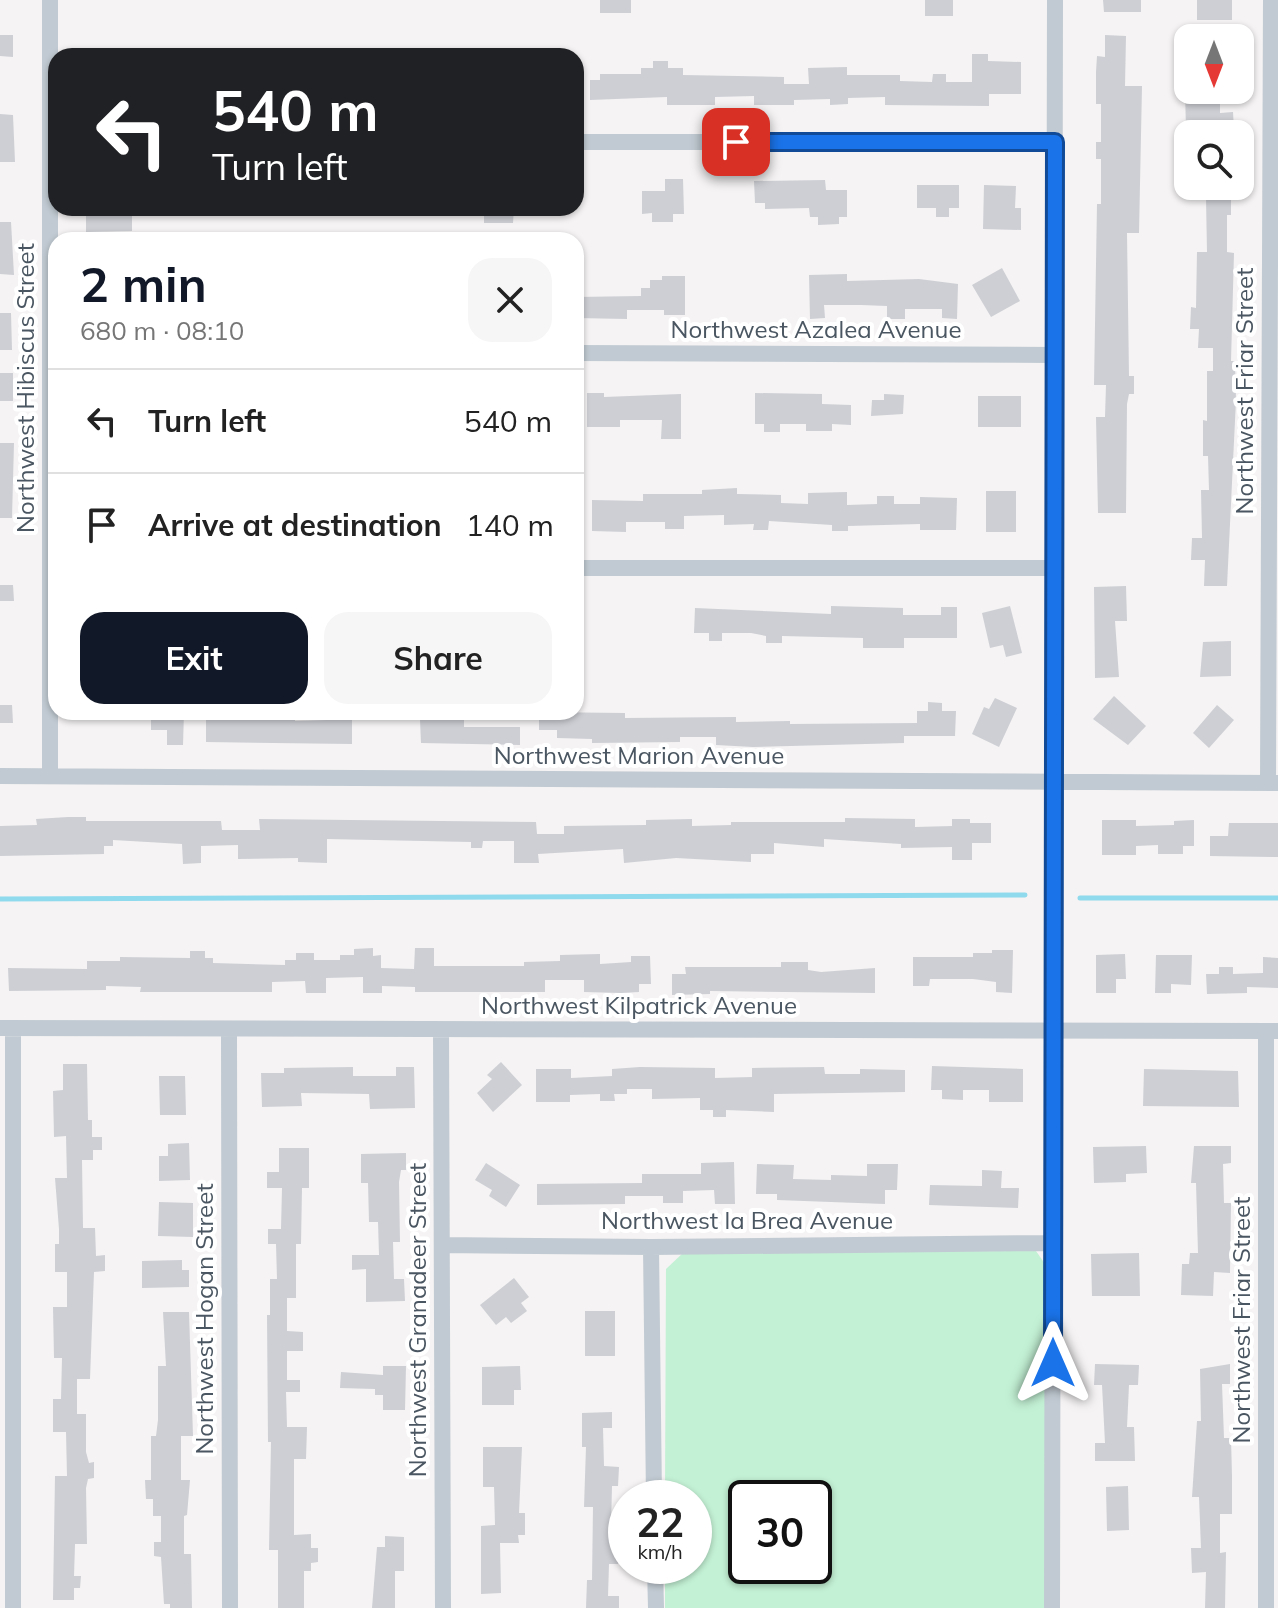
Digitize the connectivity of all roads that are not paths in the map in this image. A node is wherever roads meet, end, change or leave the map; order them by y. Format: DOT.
graph roads {
  1 [pos="50,0"];
  2 [pos="1055,0"];
  3 [pos="1271,0"];
  4 [pos="51,48"];
  5 [pos="584,142"];
  6 [pos="1055,142"];
  7 [pos="584,353"];
  8 [pos="1055,355"];
  9 [pos="584,568"];
  10 [pos="1054,568"];
  11 [pos="51,720"];
  12 [pos="50,775"];
  13 [pos="0,776"];
  14 [pos="1055,783"];
  15 [pos="1273,783"];
  16 [pos="6,1028"];
  17 [pos="1055,1028"];
  18 [pos="229,1031"];
  19 [pos="441,1031"];
  20 [pos="1272,1031"];
  21 [pos="1053,1243"];
  22 [pos="442,1245"];
  23 [pos="651,1247"];
  24 [pos="654,1480"];
  25 [pos="655,1584"];
  26 [pos="13,1608"];
  27 [pos="230,1608"];
  28 [pos="443,1608"];
  29 [pos="656,1608"];
  30 [pos="1052,1608"];
  31 [pos="1266,1608"];
  1 -- 4 [label="street, Northwest Hibiscus Street"];
  2 -- 6 [label="street"];
  3 -- 15 [label="street, Northwest Friar Street"];
  5 -- 6 [label="street"];
  6 -- 8 [label="street"];
  7 -- 8 [label="street, Northwest Azalea Avenue"];
  8 -- 10 [label="street"];
  9 -- 10 [label="street"];
  10 -- 14 [label="street"];
  11 -- 12 [label="street, Northwest Hibiscus Street"];
  12 -- 13 [label="street, Northwest Marion Avenue"];
  12 -- 14 [label="street, Northwest Marion Avenue"];
  14 -- 15 [label="street, Northwest Marion Avenue"];
  14 -- 17 [label="street"];
  16 -- 18 [label="street, Northwest Kilpatrick Avenue"];
  16 -- 26 [label="street"];
  17 -- 19 [label="street, Northwest Kilpatrick Avenue"];
  17 -- 20 [label="street, Northwest Kilpatrick Avenue"];
  17 -- 21 [label="street"];
  18 -- 19 [label="street, Northwest Kilpatrick Avenue"];
  18 -- 27 [label="street, Northwest Hogan Street"];
  19 -- 22 [label="street, Northwest Granadeer Street"];
  20 -- 31 [label="street, Northwest Friar Street"];
  21 -- 23 [label="street, Northwest la Brea Avenue"];
  21 -- 30 [label="street"];
  22 -- 23 [label="street, Northwest la Brea Avenue"];
  22 -- 28 [label="street, Northwest Granadeer Street"];
  23 -- 24 [label="street"];
  25 -- 29 [label="street"];
}
